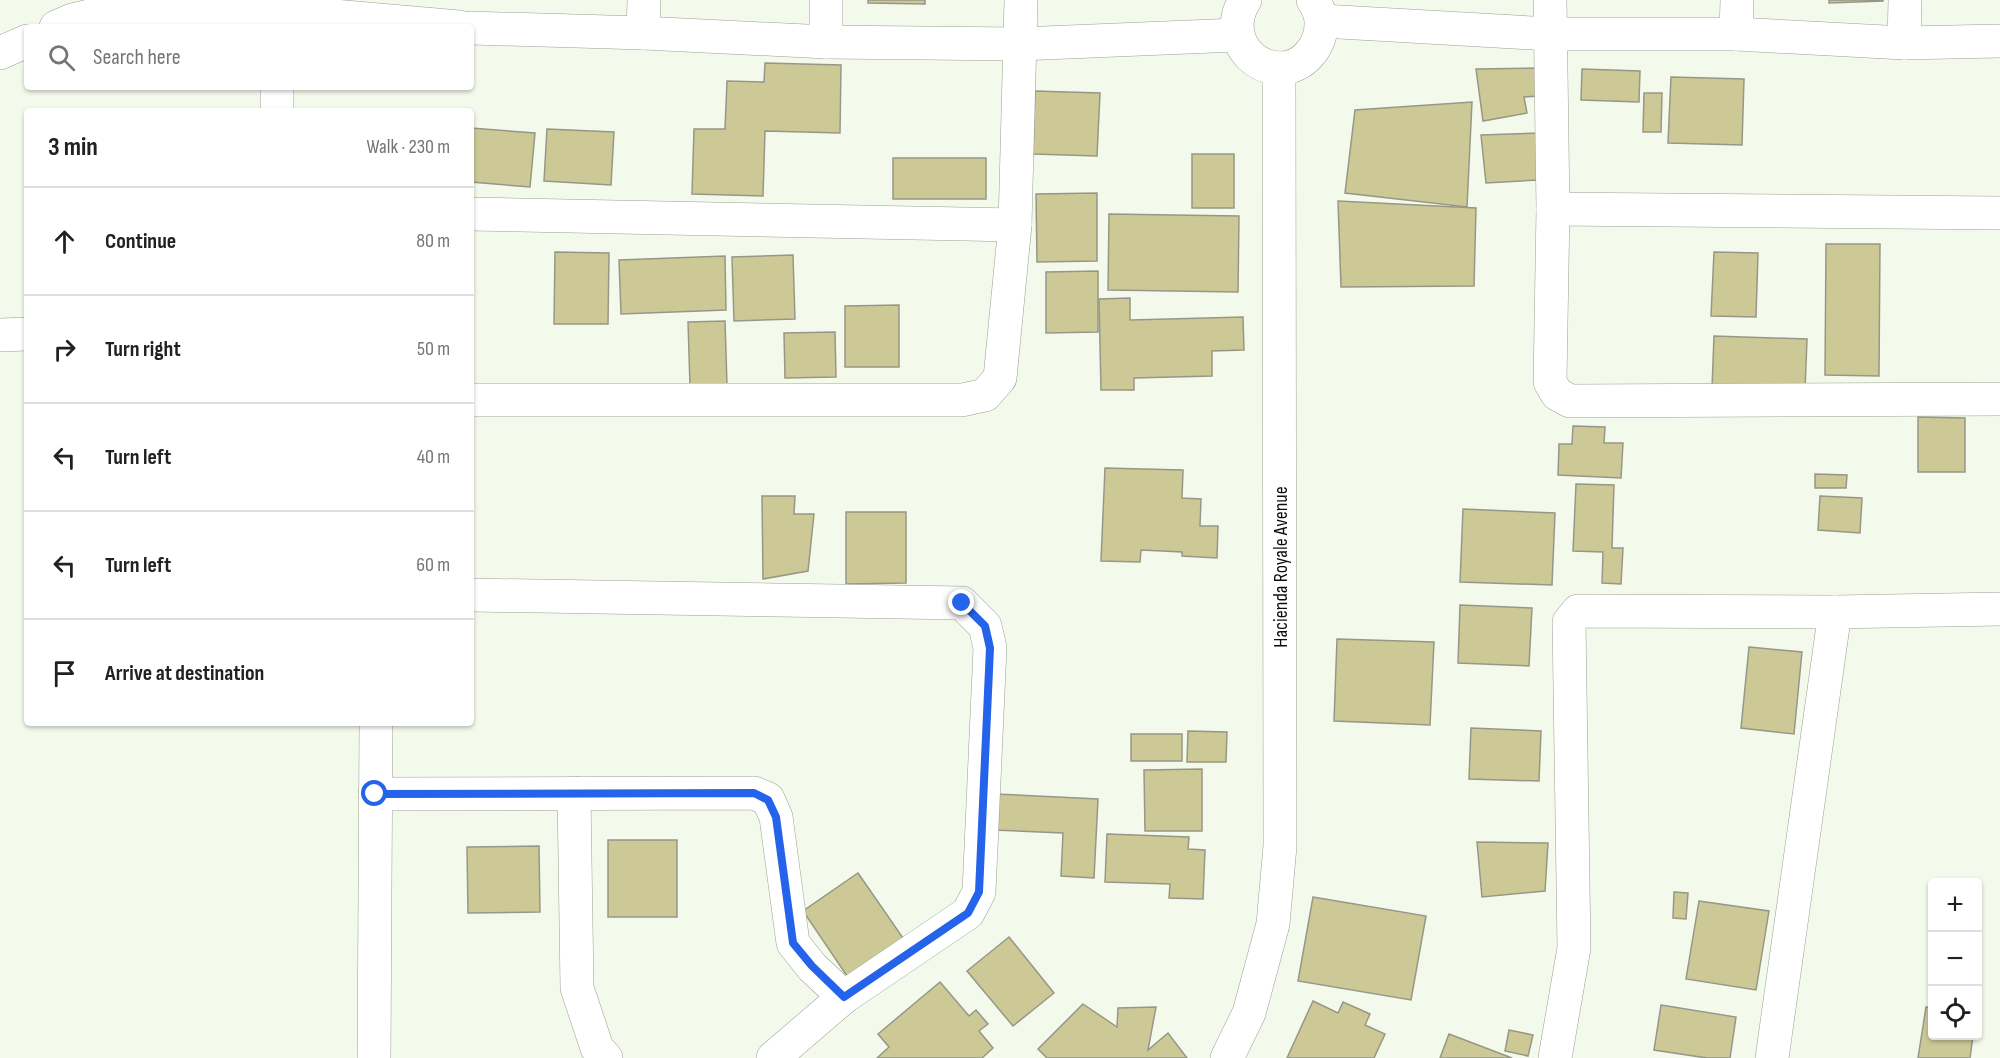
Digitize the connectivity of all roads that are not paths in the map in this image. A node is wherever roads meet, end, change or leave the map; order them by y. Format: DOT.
graph roads {
  1 [pos="471,0"];
  2 [pos="644,0"];
  3 [pos="826,0"];
  4 [pos="1021,0"];
  5 [pos="1245,0"];
  6 [pos="1550,0"];
  7 [pos="1737,0"];
  8 [pos="1905,0"];
  9 [pos="1317,10"];
  10 [pos="277,13"];
  11 [pos="63,24"];
  12 [pos="420,24"];
  13 [pos="471,24"];
  14 [pos="474,28"];
  15 [pos="644,33"];
  16 [pos="1237,34"];
  17 [pos="1550,34"];
  18 [pos="1737,34"];
  19 [pos="2000,41"];
  20 [pos="24,42"];
  21 [pos="826,42"];
  22 [pos="1904,43"];
  23 [pos="1020,44"];
  24 [pos="0,53"];
  25 [pos="1279,68"];
  26 [pos="277,90"];
  27 [pos="277,108"];
  28 [pos="1553,208"];
  29 [pos="2000,213"];
  30 [pos="474,214"];
  31 [pos="1015,225"];
  32 [pos="0,334"];
  33 [pos="24,334"];
  34 [pos="2000,399"];
  35 [pos="474,400"];
  36 [pos="474,595"];
  37 [pos="2000,609"];
  38 [pos="1835,612"];
  39 [pos="376,726"];
  40 [pos="574,793"];
  41 [pos="375,794"];
  42 [pos="844,997"];
  43 [pos="374,1058"];
  44 [pos="606,1058"];
  45 [pos="773,1058"];
  46 [pos="1227,1058"];
  47 [pos="1555,1058"];
  48 [pos="1772,1058"];
  1 -- 13 [label="street"];
  2 -- 15 [label="street"];
  3 -- 21 [label="street"];
  4 -- 23 [label="street"];
  5 -- 16 [label="street"];
  6 -- 17 [label="street"];
  7 -- 18 [label="street"];
  8 -- 22 [label="street"];
  9 -- 17 [label="street"];
  9 -- 25 [label="street"];
  10 -- 11 [label="street"];
  10 -- 12 [label="street"];
  14 -- 15 [label="street"];
  15 -- 21 [label="street"];
  16 -- 23 [label="street"];
  16 -- 25 [label="street"];
  17 -- 18 [label="street"];
  17 -- 28 [label="street"];
  18 -- 22 [label="street"];
  19 -- 22 [label="street"];
  20 -- 24 [label="street"];
  21 -- 23 [label="street"];
  23 -- 31 [label="street"];
  25 -- 46 [label="street, Hacienda Royale Avenue"];
  26 -- 27 [label="street"];
  28 -- 29 [label="street"];
  28 -- 34 [label="street"];
  30 -- 31 [label="street"];
  31 -- 35 [label="street"];
  32 -- 33 [label="street"];
  36 -- 42 [label="street"];
  37 -- 38 [label="street"];
  38 -- 47 [label="street"];
  38 -- 48 [label="street"];
  39 -- 41 [label="street"];
  40 -- 41 [label="street"];
  40 -- 42 [label="street"];
  40 -- 44 [label="street"];
  41 -- 43 [label="street"];
  42 -- 45 [label="street"];
}
